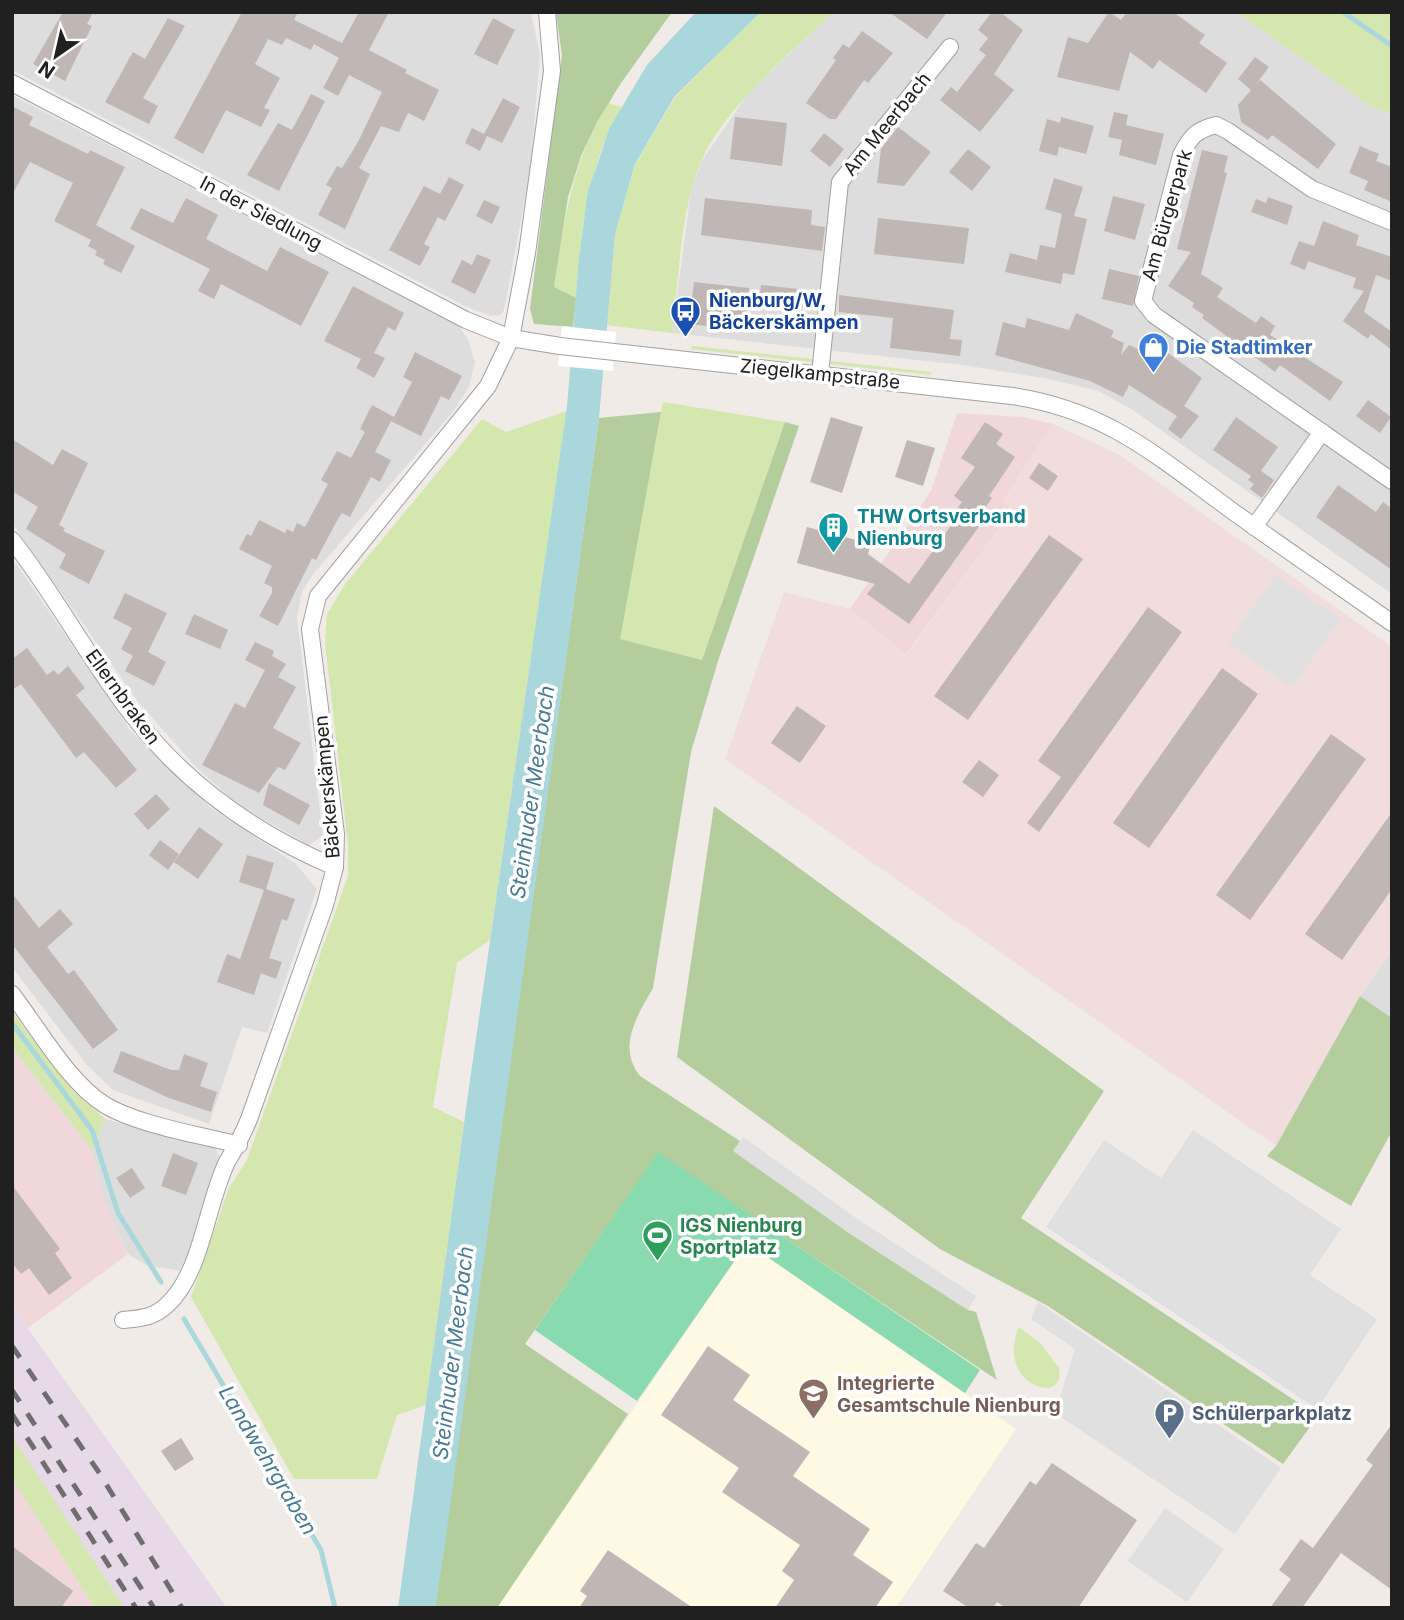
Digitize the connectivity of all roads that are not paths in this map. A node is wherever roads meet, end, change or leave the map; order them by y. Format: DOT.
graph roads {
  1 [pos="547,12"];
  2 [pos="950,47"];
  3 [pos="12,83"];
  4 [pos="1392,222"];
  5 [pos="511,338"];
  6 [pos="820,374"];
  7 [pos="1322,432"];
  8 [pos="1392,481"];
  9 [pos="1254,527"];
  10 [pos="13,544"];
  11 [pos="1392,623"];
  12 [pos="335,867"];
  13 [pos="12,994"];
  14 [pos="239,1145"];
  15 [pos="122,1320"];
  1 -- 5 [label="street"];
  2 -- 6 [label="street, Am Meerbach"];
  3 -- 5 [label="street, In der Siedlung"];
  4 -- 7 [label="street, Am Bürgerpark"];
  5 -- 6 [label="street, Ziegelkampstraße"];
  5 -- 12 [label="street, Bäckerskämpen"];
  6 -- 9 [label="street, Ziegelkampstraße"];
  7 -- 8 [label="street, Am Bürgerpark"];
  7 -- 9 [label="street"];
  9 -- 11 [label="street, Ziegelkampstraße"];
  10 -- 12 [label="street, Ellernbraken"];
  12 -- 14 [label="street, Bäckerskämpen"];
  13 -- 14 [label="street"];
  14 -- 15 [label="street, Bäckerskämpen"];
}
